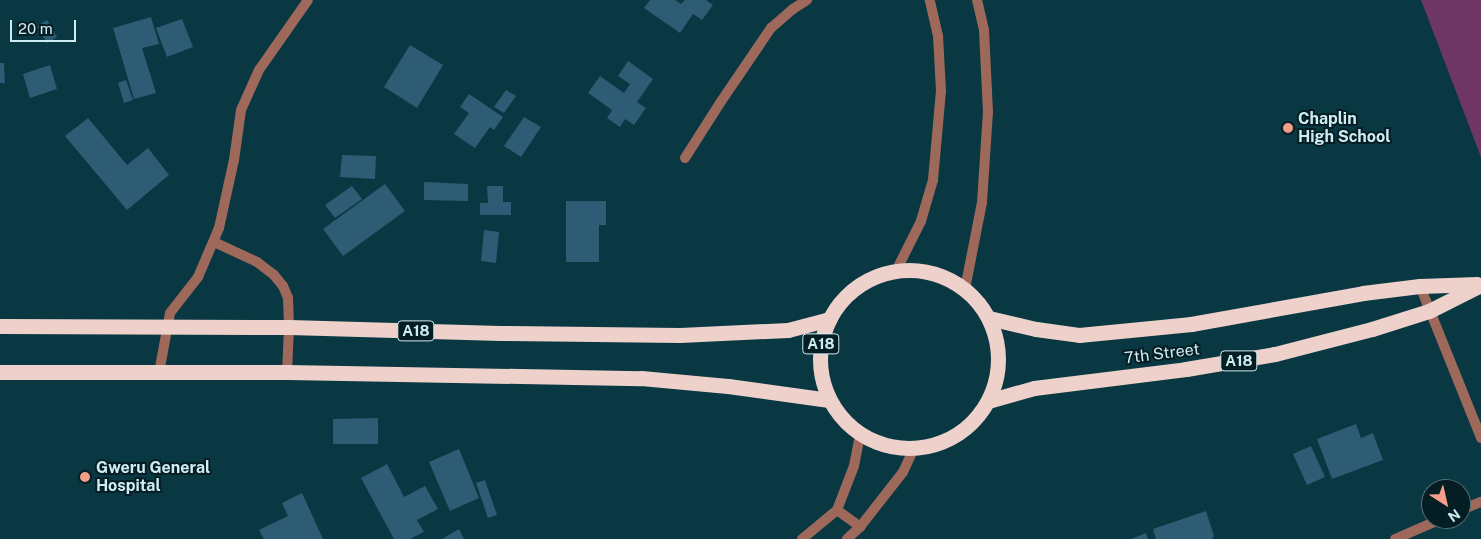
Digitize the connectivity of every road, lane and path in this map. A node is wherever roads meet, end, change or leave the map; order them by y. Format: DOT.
graph roads {
  1 [pos="308,0"];
  2 [pos="807,0"];
  3 [pos="930,0"];
  4 [pos="977,0"];
  5 [pos="686,158"];
  6 [pos="214,242"];
  7 [pos="896,271"];
  8 [pos="1481,284"];
  9 [pos="1420,286"];
  10 [pos="965,289"];
  11 [pos="1428,311"];
  12 [pos="830,318"];
  13 [pos="989,318"];
  14 [pos="0,326"];
  15 [pos="289,327"];
  16 [pos="168,328"];
  17 [pos="0,372"];
  18 [pos="287,372"];
  19 [pos="159,373"];
  20 [pos="829,400"];
  21 [pos="988,401"];
  22 [pos="860,434"];
  23 [pos="1481,438"];
  24 [pos="914,448"];
  25 [pos="837,510"];
  26 [pos="860,527"];
  27 [pos="1421,528"];
  28 [pos="802,539"];
  29 [pos="847,539"];
  30 [pos="1395,539"];
  1 -- 6 [label="street"];
  2 -- 5 [label="street"];
  3 -- 7 [label="street"];
  4 -- 10 [label="street"];
  6 -- 15 [label="street"];
  6 -- 16 [label="street"];
  7 -- 10 [label="highway, A18"];
  7 -- 12 [label="highway, A18"];
  8 -- 9 [label="highway, 7th Street / A18"];
  8 -- 11 [label="highway, 7th Street / A18"];
  9 -- 11 [label="street"];
  9 -- 13 [label="highway, 7th Street / A18"];
  10 -- 13 [label="highway, A18"];
  11 -- 21 [label="highway, 7th Street / A18"];
  11 -- 23 [label="street"];
  12 -- 15 [label="highway, A18"];
  12 -- 20 [label="highway, A18"];
  13 -- 21 [label="highway, A18"];
  14 -- 16 [label="highway, A18"];
  15 -- 16 [label="highway, A18"];
  15 -- 18 [label="street"];
  16 -- 19 [label="street"];
  17 -- 19 [label="highway"];
  18 -- 19 [label="highway"];
  18 -- 20 [label="highway"];
  20 -- 22 [label="highway, A18"];
  21 -- 24 [label="highway, A18"];
  22 -- 24 [label="highway, A18"];
  22 -- 25 [label="street"];
  24 -- 26 [label="street"];
  25 -- 26 [label="street"];
  25 -- 28 [label="street"];
  26 -- 29 [label="street"];
  27 -- 30 [label="street"];
}
